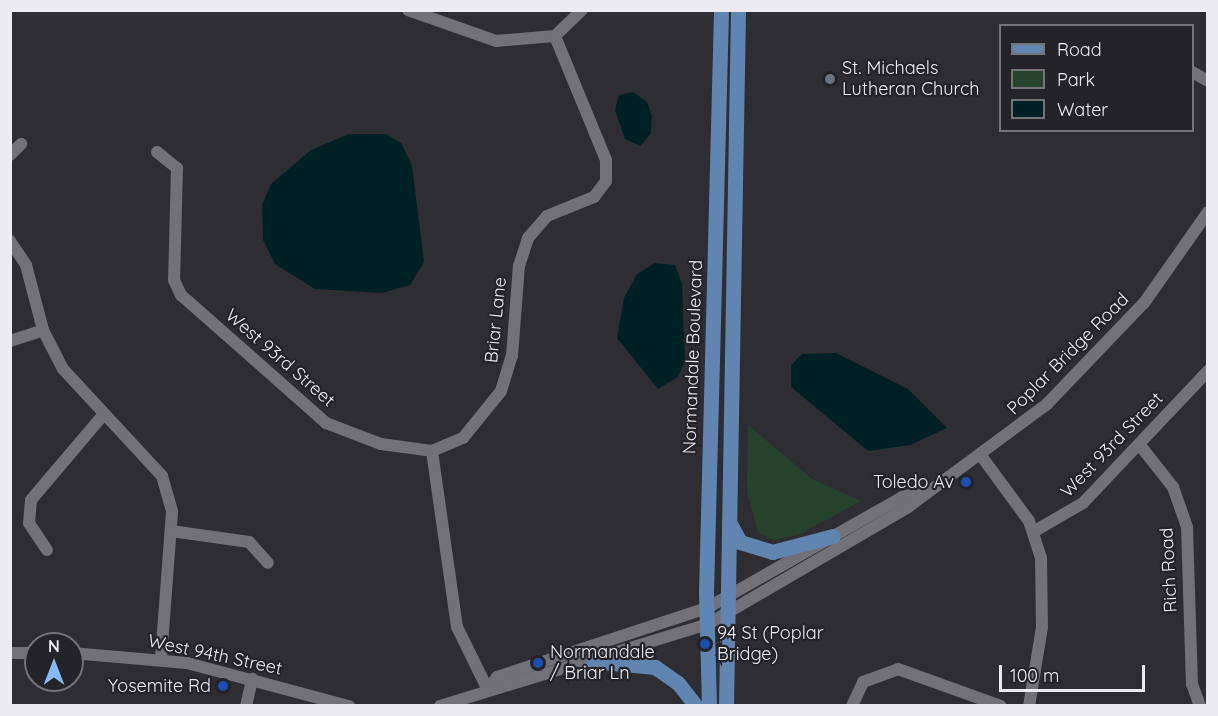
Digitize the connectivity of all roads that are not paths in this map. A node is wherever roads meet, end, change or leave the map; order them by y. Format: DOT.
graph roads {
  1 [pos="408,10"];
  2 [pos="582,10"];
  3 [pos="721,10"];
  4 [pos="738,10"];
  5 [pos="555,36"];
  6 [pos="1194,73"];
  7 [pos="1208,81"];
  8 [pos="21,144"];
  9 [pos="157,152"];
  10 [pos="10,155"];
  11 [pos="1208,212"];
  12 [pos="10,241"];
  13 [pos="43,330"];
  14 [pos="10,341"];
  15 [pos="1208,371"];
  16 [pos="103,415"];
  17 [pos="1139,444"];
  18 [pos="432,450"];
  19 [pos="982,456"];
  20 [pos="925,491"];
  21 [pos="729,521"];
  22 [pos="171,531"];
  23 [pos="1033,532"];
  24 [pos="833,536"];
  25 [pos="47,550"];
  26 [pos="268,563"];
  27 [pos="727,599"];
  28 [pos="708,616"];
  29 [pos="727,616"];
  30 [pos="84,654"];
  31 [pos="591,655"];
  32 [pos="161,658"];
  33 [pos="252,679"];
  34 [pos="488,690"];
  35 [pos="246,705"];
  36 [pos="349,705"];
  37 [pos="440,705"];
  38 [pos="696,705"];
  39 [pos="709,705"];
  40 [pos="726,705"];
  41 [pos="852,705"];
  42 [pos="1001,705"];
  43 [pos="1029,705"];
  44 [pos="1200,705"];
  1 -- 5 [label="street"];
  2 -- 5 [label="street"];
  3 -- 28 [label="main road, Normandale Boulevard"];
  4 -- 21 [label="main road, Normandale Boulevard"];
  5 -- 18 [label="street, Briar Lane"];
  6 -- 7 [label="street"];
  8 -- 10 [label="street"];
  9 -- 18 [label="street, West 93rd Street"];
  11 -- 19 [label="street, Poplar Bridge Road"];
  12 -- 13 [label="street"];
  13 -- 14 [label="street"];
  13 -- 16 [label="street"];
  15 -- 17 [label="street, West 93rd Street"];
  16 -- 22 [label="street"];
  16 -- 25 [label="street"];
  17 -- 23 [label="street, West 93rd Street"];
  17 -- 44 [label="street, Rich Road"];
  18 -- 34 [label="street"];
  19 -- 20 [label="street, Poplar Bridge Road"];
  19 -- 23 [label="street"];
  20 -- 24 [label="street, Poplar Bridge Road"];
  20 -- 29 [label="street, Poplar Bridge Road"];
  21 -- 24 [label="main road"];
  21 -- 27 [label="main road, Normandale Boulevard"];
  22 -- 26 [label="street"];
  22 -- 32 [label="street"];
  23 -- 43 [label="street"];
  24 -- 27 [label="street, Poplar Bridge Road"];
  27 -- 28 [label="street, Poplar Bridge Road"];
  27 -- 29 [label="main road, Normandale Boulevard"];
  28 -- 29 [label="street, Poplar Bridge Road"];
  28 -- 31 [label="street, Poplar Bridge Road"];
  28 -- 39 [label="main road, Normandale Boulevard"];
  29 -- 40 [label="main road, Normandale Boulevard"];
  30 -- 32 [label="street, West 94th Street"];
  31 -- 34 [label="street"];
  31 -- 38 [label="main road"];
  32 -- 33 [label="street, West 94th Street"];
  33 -- 35 [label="street"];
  33 -- 36 [label="street, West 94th Street"];
  34 -- 37 [label="street"];
  41 -- 42 [label="street"];
}
